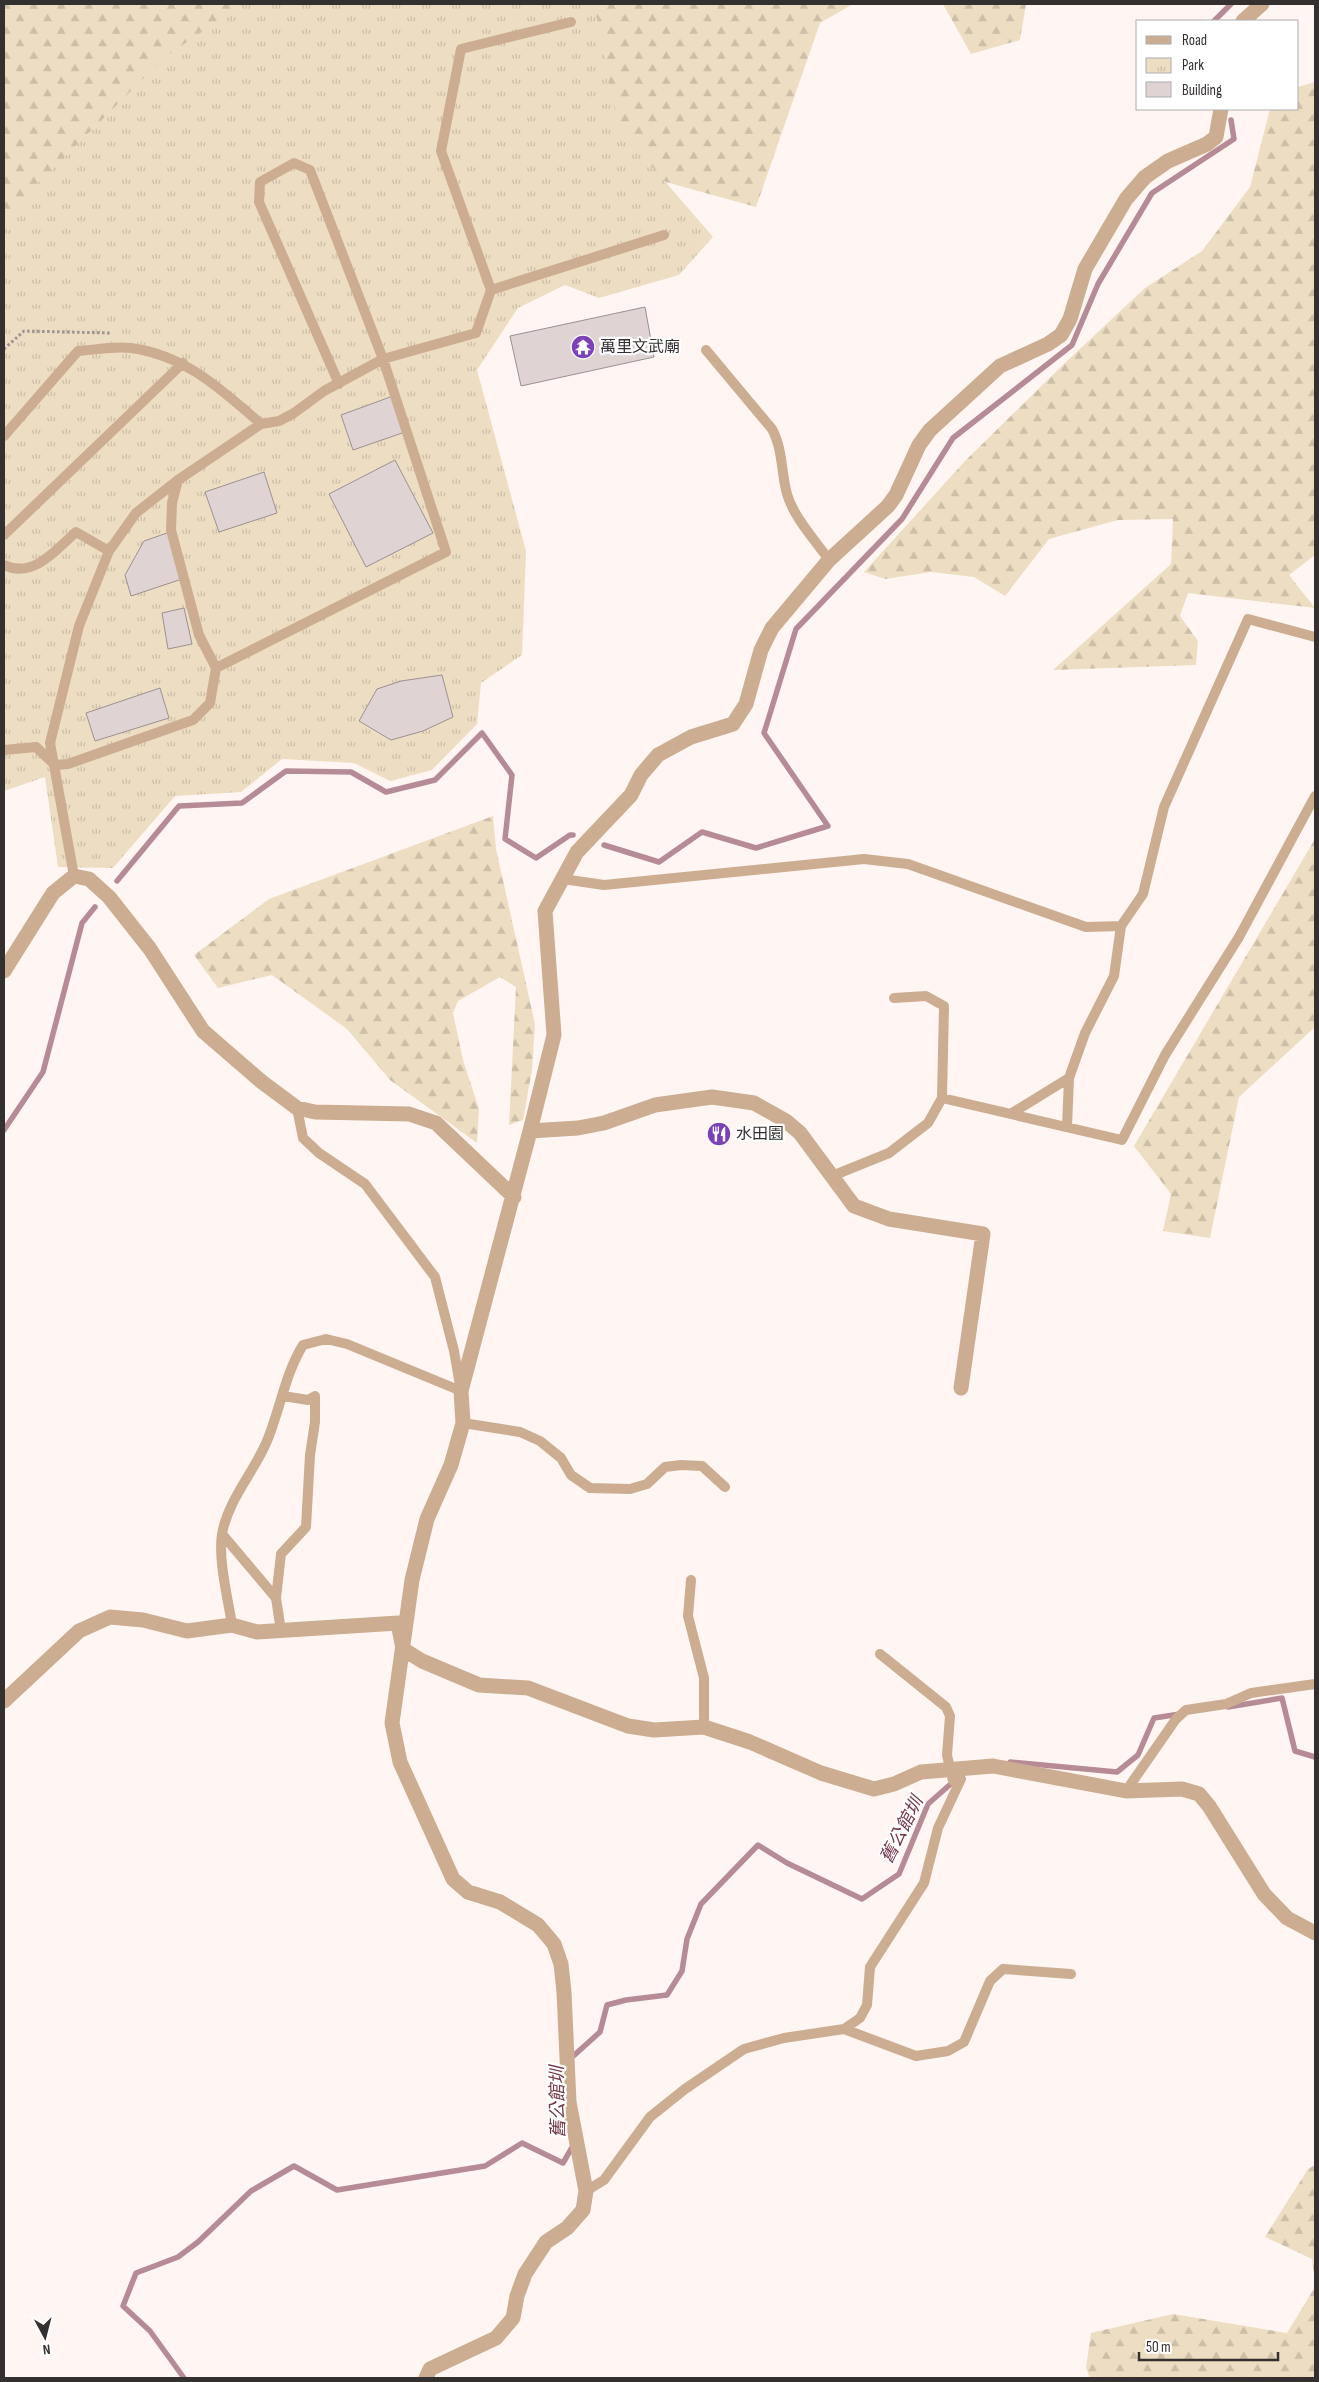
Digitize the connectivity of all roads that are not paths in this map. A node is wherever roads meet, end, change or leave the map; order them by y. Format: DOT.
graph roads {
  1 [pos="1262,4"];
  2 [pos="1244,20"];
  3 [pos="571,22"];
  4 [pos="1221,110"];
  5 [pos="664,235"];
  6 [pos="491,290"];
  7 [pos="706,350"];
  8 [pos="383,358"];
  9 [pos="183,363"];
  10 [pos="339,384"];
  11 [pos="261,424"];
  12 [pos="4,436"];
  13 [pos="178,480"];
  14 [pos="4,535"];
  15 [pos="109,551"];
  16 [pos="829,560"];
  17 [pos="4,565"];
  18 [pos="1315,637"];
  19 [pos="216,668"];
  20 [pos="4,750"];
  21 [pos="55,765"];
  22 [pos="1315,796"];
  23 [pos="74,876"];
  24 [pos="563,879"];
  25 [pos="1121,926"];
  26 [pos="4,971"];
  27 [pos="894,998"];
  28 [pos="1069,1078"];
  29 [pos="942,1098"];
  30 [pos="297,1108"];
  31 [pos="1012,1113"];
  32 [pos="1067,1127"];
  33 [pos="530,1131"];
  34 [pos="832,1176"];
  35 [pos="514,1197"];
  36 [pos="961,1388"];
  37 [pos="461,1391"];
  38 [pos="283,1396"];
  39 [pos="463,1422"];
  40 [pos="725,1487"];
  41 [pos="222,1534"];
  42 [pos="691,1580"];
  43 [pos="276,1598"];
  44 [pos="232,1625"];
  45 [pos="281,1631"];
  46 [pos="403,1648"];
  47 [pos="880,1654"];
  48 [pos="1315,1684"];
  49 [pos="4,1701"];
  50 [pos="704,1727"];
  51 [pos="952,1770"];
  52 [pos="1126,1791"];
  53 [pos="1315,1933"];
  54 [pos="1071,1974"];
  55 [pos="844,2029"];
  56 [pos="586,2191"];
  57 [pos="426,2378"];
  1 -- 2 [label="street"];
  3 -- 6 [label="lane"];
  4 -- 16 [label="street"];
  5 -- 6 [label="lane"];
  6 -- 8 [label="lane"];
  7 -- 16 [label="lane"];
  8 -- 10 [label="lane"];
  8 -- 10 [label="lane"];
  8 -- 19 [label="lane"];
  9 -- 11 [label="lane"];
  9 -- 12 [label="lane"];
  9 -- 14 [label="lane"];
  10 -- 11 [label="lane"];
  11 -- 13 [label="lane"];
  13 -- 15 [label="lane"];
  13 -- 19 [label="lane"];
  15 -- 17 [label="lane"];
  15 -- 21 [label="lane"];
  16 -- 24 [label="street"];
  18 -- 25 [label="lane"];
  19 -- 21 [label="lane"];
  20 -- 21 [label="lane"];
  21 -- 23 [label="lane"];
  22 -- 32 [label="lane"];
  23 -- 26 [label="street"];
  23 -- 30 [label="street"];
  24 -- 25 [label="lane"];
  24 -- 33 [label="street"];
  25 -- 28 [label="lane"];
  27 -- 29 [label="lane"];
  28 -- 31 [label="lane"];
  28 -- 32 [label="lane"];
  29 -- 31 [label="lane"];
  29 -- 34 [label="lane"];
  30 -- 35 [label="street"];
  30 -- 37 [label="lane"];
  31 -- 32 [label="lane"];
  33 -- 34 [label="street"];
  33 -- 35 [label="street"];
  34 -- 36 [label="street"];
  35 -- 37 [label="street"];
  37 -- 38 [label="lane"];
  37 -- 39 [label="street"];
  38 -- 41 [label="lane"];
  38 -- 43 [label="lane"];
  39 -- 40 [label="lane"];
  39 -- 46 [label="street"];
  41 -- 43 [label="lane"];
  41 -- 44 [label="lane"];
  42 -- 50 [label="lane"];
  43 -- 45 [label="lane"];
  44 -- 45 [label="street"];
  44 -- 49 [label="street"];
  45 -- 46 [label="street"];
  46 -- 50 [label="street"];
  46 -- 56 [label="street"];
  47 -- 51 [label="lane"];
  48 -- 52 [label="lane"];
  50 -- 51 [label="street"];
  51 -- 52 [label="street"];
  51 -- 55 [label="lane"];
  52 -- 53 [label="street"];
  54 -- 55 [label="lane"];
  55 -- 56 [label="lane"];
  56 -- 57 [label="street"];
}
